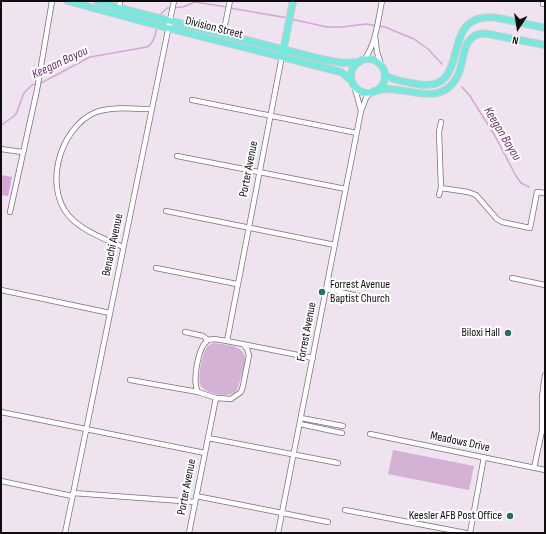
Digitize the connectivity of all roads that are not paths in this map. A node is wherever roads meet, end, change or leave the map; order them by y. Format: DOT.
graph roads {
  1 [pos="52,1"];
  2 [pos="68,1"];
  3 [pos="97,1"];
  4 [pos="120,1"];
  5 [pos="293,1"];
  6 [pos="382,1"];
  7 [pos="174,2"];
  8 [pos="230,2"];
  9 [pos="119,8"];
  10 [pos="170,21"];
  11 [pos="169,28"];
  12 [pos="545,28"];
  13 [pos="376,32"];
  14 [pos="223,34"];
  15 [pos="545,45"];
  16 [pos="284,50"];
  17 [pos="282,56"];
  18 [pos="361,61"];
  19 [pos="382,67"];
  20 [pos="385,75"];
  21 [pos="353,83"];
  22 [pos="372,92"];
  23 [pos="192,100"];
  24 [pos="151,109"];
  25 [pos="361,111"];
  26 [pos="271,116"];
  27 [pos="441,122"];
  28 [pos="357,133"];
  29 [pos="1,149"];
  30 [pos="22,152"];
  31 [pos="177,156"];
  32 [pos="260,172"];
  33 [pos="441,188"];
  34 [pos="346,189"];
  35 [pos="545,193"];
  36 [pos="439,196"];
  37 [pos="10,212"];
  38 [pos="166,212"];
  39 [pos="249,228"];
  40 [pos="335,245"];
  41 [pos="123,247"];
  42 [pos="156,268"];
  43 [pos="512,278"];
  44 [pos="237,284"];
  45 [pos="545,285"];
  46 [pos="326,289"];
  47 [pos="1,290"];
  48 [pos="363,297"];
  49 [pos="110,313"];
  50 [pos="185,332"];
  51 [pos="208,340"];
  52 [pos="227,341"];
  53 [pos="242,344"];
  54 [pos="313,358"];
  55 [pos="545,375"];
  56 [pos="130,380"];
  57 [pos="198,392"];
  58 [pos="216,398"];
  59 [pos="1,412"];
  60 [pos="301,418"];
  61 [pos="300,424"];
  62 [pos="344,426"];
  63 [pos="86,429"];
  64 [pos="342,433"];
  65 [pos="370,434"];
  66 [pos="208,438"];
  67 [pos="205,453"];
  68 [pos="294,455"];
  69 [pos="484,457"];
  70 [pos="338,463"];
  71 [pos="534,468"];
  72 [pos="545,470"];
  73 [pos="1,481"];
  74 [pos="73,495"];
  75 [pos="196,496"];
  76 [pos="195,502"];
  77 [pos="345,510"];
  78 [pos="282,513"];
  79 [pos="328,522"];
  80 [pos="65,533"];
  81 [pos="189,533"];
  82 [pos="278,533"];
  83 [pos="466,533"];
  84 [pos="470,533"];
  1 -- 30 [label="street"];
  2 -- 11 [label="main road, Division Street"];
  3 -- 9 [label="main road, Division Street"];
  4 -- 9 [label="street"];
  5 -- 16 [label="main road, Porter Avenue"];
  6 -- 13 [label="street"];
  7 -- 10 [label="street, Benachi Avenue"];
  8 -- 14 [label="street"];
  9 -- 10 [label="main road, Division Street"];
  10 -- 11 [label="street, Benachi Avenue"];
  10 -- 14 [label="main road, Division Street"];
  11 -- 17 [label="main road, Division Street"];
  11 -- 24 [label="street, Benachi Avenue"];
  12 -- 20 [label="main road"];
  13 -- 18 [label="street"];
  13 -- 19 [label="street"];
  14 -- 16 [label="main road, Division Street"];
  15 -- 22 [label="main road"];
  16 -- 17 [label="main road, Porter Avenue"];
  16 -- 18 [label="main road, Division Street"];
  17 -- 21 [label="main road, Division Street"];
  17 -- 26 [label="street, Porter Avenue"];
  18 -- 19 [label="main road"];
  18 -- 21 [label="main road"];
  19 -- 20 [label="main road"];
  20 -- 22 [label="main road"];
  21 -- 22 [label="main road"];
  21 -- 25 [label="street, Forrest Avenue"];
  22 -- 25 [label="street, Forrest Avenue"];
  23 -- 26 [label="street"];
  24 -- 41 [label="street, Benachi Avenue"];
  24 -- 41 [label="street"];
  25 -- 28 [label="street, Forrest Avenue"];
  26 -- 28 [label="street"];
  26 -- 32 [label="street, Porter Avenue"];
  27 -- 33 [label="street"];
  28 -- 34 [label="street, Forrest Avenue"];
  29 -- 30 [label="street"];
  30 -- 37 [label="street"];
  31 -- 32 [label="street"];
  32 -- 34 [label="street"];
  32 -- 39 [label="street, Porter Avenue"];
  33 -- 35 [label="street"];
  33 -- 36 [label="street"];
  34 -- 40 [label="street, Forrest Avenue"];
  38 -- 39 [label="street"];
  39 -- 40 [label="street"];
  39 -- 44 [label="street, Porter Avenue"];
  40 -- 46 [label="street, Forrest Avenue"];
  41 -- 49 [label="street, Benachi Avenue"];
  42 -- 44 [label="street"];
  43 -- 45 [label="street"];
  44 -- 52 [label="street, Porter Avenue"];
  46 -- 48 [label="street"];
  46 -- 54 [label="street, Forrest Avenue"];
  47 -- 49 [label="street"];
  49 -- 63 [label="street, Benachi Avenue"];
  50 -- 51 [label="street"];
  51 -- 52 [label="street"];
  51 -- 57 [label="street"];
  52 -- 53 [label="street"];
  53 -- 54 [label="street"];
  53 -- 58 [label="street"];
  54 -- 60 [label="street, Forrest Avenue"];
  55 -- 71 [label="street"];
  56 -- 57 [label="street"];
  57 -- 58 [label="street"];
  58 -- 66 [label="street, Porter Avenue"];
  59 -- 63 [label="street"];
  60 -- 61 [label="street, Forrest Avenue"];
  60 -- 62 [label="street"];
  61 -- 64 [label="street"];
  61 -- 68 [label="street, Forrest Avenue"];
  63 -- 67 [label="street"];
  63 -- 74 [label="street, Benachi Avenue"];
  65 -- 69 [label="street, Meadows Drive"];
  66 -- 67 [label="street, Porter Avenue"];
  66 -- 68 [label="street"];
  67 -- 75 [label="street, Porter Avenue"];
  68 -- 70 [label="street"];
  68 -- 78 [label="street, Forrest Avenue"];
  69 -- 71 [label="street, Meadows Drive"];
  69 -- 84 [label="street"];
  71 -- 72 [label="street, Meadows Drive"];
  73 -- 74 [label="street"];
  74 -- 76 [label="street"];
  74 -- 80 [label="street, Benachi Avenue"];
  75 -- 76 [label="street, Porter Avenue"];
  75 -- 78 [label="street"];
  76 -- 81 [label="street, Porter Avenue"];
  77 -- 83 [label="street"];
  78 -- 79 [label="street"];
  78 -- 82 [label="street, Forrest Avenue"];
}
